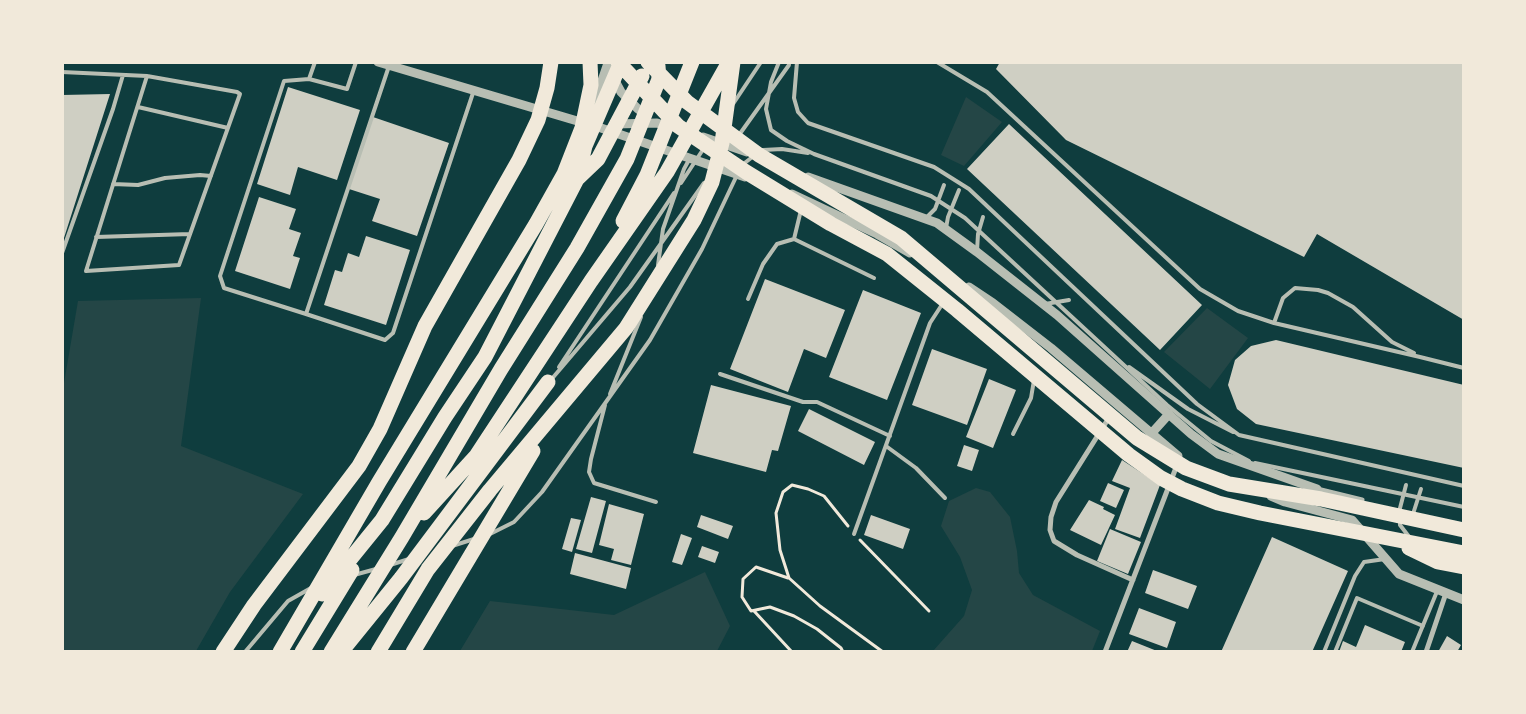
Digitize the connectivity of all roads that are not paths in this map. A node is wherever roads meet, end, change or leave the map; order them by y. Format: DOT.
graph roads {
  1 [pos="315,62"];
  2 [pos="356,62"];
  3 [pos="378,62"];
  4 [pos="551,62"];
  5 [pos="590,62"];
  6 [pos="649,62"];
  7 [pos="658,62"];
  8 [pos="692,62"];
  9 [pos="731,62"];
  10 [pos="761,62"];
  11 [pos="779,62"];
  12 [pos="797,62"];
  13 [pos="937,62"];
  14 [pos="613,63"];
  15 [pos="789,65"];
  16 [pos="390,66"];
  17 [pos="62,72"];
  18 [pos="123,75"];
  19 [pos="148,76"];
  20 [pos="309,79"];
  21 [pos="474,90"];
  22 [pos="138,107"];
  23 [pos="657,123"];
  24 [pos="587,124"];
  25 [pos="228,128"];
  26 [pos="717,128"];
  27 [pos="712,136"];
  28 [pos="814,154"];
  29 [pos="690,157"];
  30 [pos="211,176"];
  31 [pos="577,179"];
  32 [pos="113,184"];
  33 [pos="944,185"];
  34 [pos="959,190"];
  35 [pos="803,198"];
  36 [pos="983,217"];
  37 [pos="924,219"];
  38 [pos="946,230"];
  39 [pos="190,234"];
  40 [pos="96,238"];
  41 [pos="794,239"];
  42 [pos="976,252"];
  43 [pos="62,253"];
  44 [pos="874,278"];
  45 [pos="591,281"];
  46 [pos="948,294"];
  47 [pos="748,299"];
  48 [pos="1069,300"];
  49 [pos="1043,304"];
  50 [pos="306,314"];
  51 [pos="1274,323"];
  52 [pos="1051,348"];
  53 [pos="1113,356"];
  54 [pos="1420,356"];
  55 [pos="1040,365"];
  56 [pos="1464,368"];
  57 [pos="720,374"];
  58 [pos="1035,374"];
  59 [pos="1150,375"];
  60 [pos="548,382"];
  61 [pos="1140,389"];
  62 [pos="1117,406"];
  63 [pos="556,413"];
  64 [pos="1169,414"];
  65 [pos="1013,434"];
  66 [pos="1151,434"];
  67 [pos="1239,435"];
  68 [pos="890,436"];
  69 [pos="886,446"];
  70 [pos="1179,457"];
  71 [pos="1406,485"];
  72 [pos="1464,486"];
  73 [pos="1317,488"];
  74 [pos="1421,489"];
  75 [pos="945,498"];
  76 [pos="656,502"];
  77 [pos="1371,503"];
  78 [pos="1380,505"];
  79 [pos="1464,507"];
  80 [pos="1399,510"];
  81 [pos="1413,514"];
  82 [pos="382,520"];
  83 [pos="1352,520"];
  84 [pos="1464,530"];
  85 [pos="854,534"];
  86 [pos="402,537"];
  87 [pos="1464,553"];
  88 [pos="1385,559"];
  89 [pos="1438,562"];
  90 [pos="1464,568"];
  91 [pos="1134,580"];
  92 [pos="1442,591"];
  93 [pos="1464,600"];
  94 [pos="1423,626"];
  95 [pos="295,628"];
  96 [pos="223,652"];
  97 [pos="245,652"];
  98 [pos="280,652"];
  99 [pos="302,652"];
  100 [pos="331,652"];
  101 [pos="341,652"];
  102 [pos="378,652"];
  103 [pos="413,652"];
  104 [pos="1105,652"];
  105 [pos="1324,652"];
  106 [pos="1335,652"];
  107 [pos="1412,652"];
  108 [pos="1426,652"];
  1 -- 20 [label="lane"];
  2 -- 20 [label="lane"];
  3 -- 16 [label="street"];
  4 -- 96 [label="highway"];
  5 -- 95 [label="highway"];
  6 -- 31 [label="highway"];
  6 -- 84 [label="highway"];
  7 -- 86 [label="highway"];
  8 -- 45 [label="highway"];
  9 -- 45 [label="highway"];
  9 -- 63 [label="highway"];
  10 -- 26 [label="lane"];
  11 -- 28 [label="lane"];
  12 -- 67 [label="lane"];
  13 -- 51 [label="lane"];
  14 -- 23 [label="street"];
  14 -- 24 [label="street"];
  14 -- 31 [label="highway"];
  14 -- 87 [label="highway"];
  15 -- 60 [label="lane"];
  16 -- 21 [label="street"];
  16 -- 50 [label="lane"];
  17 -- 18 [label="lane"];
  18 -- 19 [label="lane"];
  18 -- 43 [label="lane"];
  19 -- 22 [label="lane"];
  19 -- 25 [label="lane"];
  20 -- 50 [label="lane"];
  21 -- 24 [label="street"];
  21 -- 50 [label="lane"];
  22 -- 25 [label="lane"];
  22 -- 32 [label="lane"];
  23 -- 24 [label="street"];
  23 -- 37 [label="street"];
  24 -- 29 [label="street"];
  25 -- 30 [label="lane"];
  27 -- 60 [label="lane"];
  28 -- 53 [label="lane"];
  28 -- 97 [label="lane"];
  29 -- 35 [label="street"];
  29 -- 76 [label="lane"];
  30 -- 32 [label="lane"];
  30 -- 39 [label="lane"];
  31 -- 82 [label="highway"];
  32 -- 40 [label="lane"];
  33 -- 37 [label="lane"];
  34 -- 38 [label="lane"];
  35 -- 41 [label="lane"];
  35 -- 52 [label="street"];
  36 -- 42 [label="lane"];
  37 -- 38 [label="street"];
  38 -- 42 [label="street"];
  39 -- 40 [label="lane"];
  39 -- 40 [label="lane"];
  41 -- 44 [label="lane"];
  41 -- 47 [label="lane"];
  42 -- 49 [label="street"];
  45 -- 86 [label="highway"];
  46 -- 68 [label="lane"];
  48 -- 49 [label="lane"];
  49 -- 61 [label="street"];
  51 -- 54 [label="lane"];
  51 -- 54 [label="lane"];
  52 -- 55 [label="lane"];
  52 -- 62 [label="street"];
  53 -- 67 [label="lane"];
  53 -- 79 [label="lane"];
  54 -- 56 [label="lane"];
  57 -- 68 [label="lane"];
  58 -- 65 [label="lane"];
  59 -- 61 [label="lane"];
  60 -- 101 [label="highway"];
  61 -- 64 [label="street"];
  62 -- 66 [label="street"];
  62 -- 91 [label="street"];
  63 -- 102 [label="highway"];
  63 -- 103 [label="highway"];
  64 -- 66 [label="street"];
  64 -- 73 [label="street"];
  66 -- 70 [label="street"];
  67 -- 72 [label="lane"];
  68 -- 69 [label="lane"];
  69 -- 75 [label="lane"];
  69 -- 85 [label="lane"];
  70 -- 83 [label="street"];
  70 -- 91 [label="street"];
  71 -- 80 [label="lane"];
  73 -- 77 [label="street"];
  74 -- 81 [label="lane"];
  78 -- 80 [label="street"];
  80 -- 81 [label="street"];
  80 -- 89 [label="lane"];
  81 -- 84 [label="street"];
  82 -- 95 [label="highway"];
  82 -- 99 [label="highway"];
  83 -- 88 [label="street"];
  83 -- 89 [label="highway"];
  86 -- 100 [label="highway"];
  88 -- 92 [label="street"];
  88 -- 105 [label="lane"];
  89 -- 90 [label="highway"];
  91 -- 104 [label="street"];
  92 -- 93 [label="street"];
  92 -- 94 [label="lane"];
  92 -- 108 [label="street"];
  94 -- 106 [label="lane"];
  94 -- 107 [label="lane"];
  95 -- 98 [label="highway"];
}
